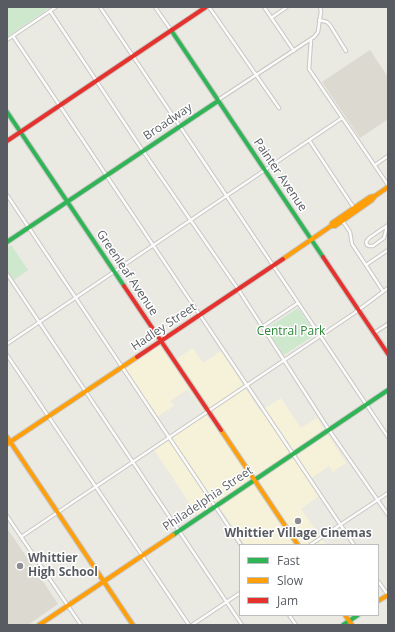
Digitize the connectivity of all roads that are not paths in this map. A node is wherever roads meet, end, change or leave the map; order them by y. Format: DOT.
graph roads {
  1 [pos="56,7"];
  2 [pos="100,7"];
  3 [pos="155,7"];
  4 [pos="206,7"];
  5 [pos="210,7"];
  6 [pos="264,7"];
  7 [pos="287,7"];
  8 [pos="320,7"];
  9 [pos="50,11"];
  10 [pos="271,18"];
  11 [pos="320,20"];
  12 [pos="171,30"];
  13 [pos="13,36"];
  14 [pos="7,40"];
  15 [pos="311,40"];
  16 [pos="294,51"];
  17 [pos="346,51"];
  18 [pos="133,56"];
  19 [pos="257,76"];
  20 [pos="96,81"];
  21 [pos="218,101"];
  22 [pos="59,106"];
  23 [pos="279,108"];
  24 [pos="7,112"];
  25 [pos="342,118"];
  26 [pos="180,126"];
  27 [pos="20,132"];
  28 [pos="309,140"];
  29 [pos="7,141"];
  30 [pos="143,151"];
  31 [pos="388,156"];
  32 [pos="375,165"];
  33 [pos="264,170"];
  34 [pos="107,175"];
  35 [pos="388,186"];
  36 [pos="7,195"];
  37 [pos="227,195"];
  38 [pos="67,202"];
  39 [pos="355,210"];
  40 [pos="342,219"];
  41 [pos="190,220"];
  42 [pos="388,225"];
  43 [pos="29,228"];
  44 [pos="311,240"];
  45 [pos="7,242"];
  46 [pos="153,245"];
  47 [pos="388,250"];
  48 [pos="274,265"];
  49 [pos="366,265"];
  50 [pos="114,271"];
  51 [pos="7,274"];
  52 [pos="388,288"];
  53 [pos="238,289"];
  54 [pos="383,291"];
  55 [pos="76,297"];
  56 [pos="298,303"];
  57 [pos="358,310"];
  58 [pos="200,314"];
  59 [pos="39,322"];
  60 [pos="388,324"];
  61 [pos="262,327"];
  62 [pos="374,333"];
  63 [pos="320,336"];
  64 [pos="161,341"];
  65 [pos="7,344"];
  66 [pos="388,354"];
  67 [pos="7,355"];
  68 [pos="284,360"];
  69 [pos="122,367"];
  70 [pos="247,386"];
  71 [pos="388,390"];
  72 [pos="85,391"];
  73 [pos="366,405"];
  74 [pos="209,412"];
  75 [pos="48,416"];
  76 [pos="329,430"];
  77 [pos="7,437"];
  78 [pos="388,437"];
  79 [pos="169,438"];
  80 [pos="8,443"];
  81 [pos="293,454"];
  82 [pos="132,462"];
  83 [pos="254,480"];
  84 [pos="95,486"];
  85 [pos="388,493"];
  86 [pos="377,500"];
  87 [pos="215,506"];
  88 [pos="57,512"];
  89 [pos="388,515"];
  90 [pos="7,516"];
  91 [pos="340,525"];
  92 [pos="179,531"];
  93 [pos="21,537"];
  94 [pos="240,544"];
  95 [pos="297,544"];
  96 [pos="312,544"];
  97 [pos="353,544"];
  98 [pos="142,556"];
  99 [pos="104,581"];
  100 [pos="379,582"];
  101 [pos="239,594"];
  102 [pos="388,595"];
  103 [pos="379,601"];
  104 [pos="227,602"];
  105 [pos="68,606"];
  106 [pos="290,616"];
  107 [pos="350,623"];
  108 [pos="39,625"];
  109 [pos="81,625"];
  110 [pos="133,625"];
  111 [pos="189,625"];
  112 [pos="192,625"];
  113 [pos="242,625"];
  114 [pos="296,625"];
  115 [pos="343,625"];
  1 -- 9 [label="street"];
  2 -- 18 [label="street"];
  3 -- 12 [label="street, Painter Avenue"];
  4 -- 12 [label="street"];
  5 -- 19 [label="street"];
  6 -- 10 [label="street"];
  7 -- 10 [label="street"];
  8 -- 11 [label="street"];
  9 -- 13 [label="street"];
  9 -- 20 [label="street"];
  10 -- 16 [label="street"];
  11 -- 15 [label="street"];
  11 -- 17 [label="street"];
  12 -- 18 [label="street"];
  12 -- 21 [label="street, Painter Avenue"];
  13 -- 14 [label="street"];
  13 -- 22 [label="street"];
  15 -- 16 [label="street, Broadway"];
  15 -- 25 [label="street"];
  16 -- 19 [label="street, Broadway"];
  18 -- 20 [label="street"];
  18 -- 26 [label="street"];
  19 -- 21 [label="street, Broadway"];
  19 -- 23 [label="street"];
  20 -- 22 [label="street"];
  20 -- 30 [label="street"];
  21 -- 26 [label="street, Broadway"];
  21 -- 33 [label="street, Painter Avenue"];
  22 -- 27 [label="street"];
  22 -- 34 [label="street"];
  24 -- 27 [label="street, Greenleaf Avenue"];
  25 -- 28 [label="street"];
  25 -- 32 [label="street"];
  26 -- 30 [label="street, Broadway"];
  26 -- 37 [label="street"];
  27 -- 29 [label="street"];
  27 -- 38 [label="street, Greenleaf Avenue"];
  28 -- 33 [label="street"];
  28 -- 39 [label="street"];
  30 -- 34 [label="street, Broadway"];
  30 -- 41 [label="street"];
  31 -- 32 [label="street"];
  32 -- 35 [label="street"];
  33 -- 37 [label="street"];
  33 -- 44 [label="street, Painter Avenue"];
  34 -- 38 [label="street, Broadway"];
  34 -- 46 [label="street"];
  35 -- 39 [label="street, Hadley Street"];
  36 -- 43 [label="street"];
  37 -- 41 [label="street"];
  37 -- 48 [label="street"];
  38 -- 43 [label="street, Broadway"];
  38 -- 50 [label="street, Greenleaf Avenue"];
  39 -- 40 [label="street, Hadley Street"];
  40 -- 44 [label="street, Hadley Street"];
  40 -- 49 [label="street"];
  41 -- 46 [label="street"];
  41 -- 53 [label="street"];
  42 -- 42 [label="street"];
  43 -- 45 [label="street, Broadway"];
  43 -- 55 [label="street"];
  44 -- 48 [label="street, Hadley Street"];
  44 -- 57 [label="street, Painter Avenue"];
  46 -- 50 [label="street"];
  46 -- 58 [label="street"];
  47 -- 49 [label="street"];
  48 -- 53 [label="street, Hadley Street"];
  48 -- 56 [label="street"];
  49 -- 54 [label="street"];
  50 -- 55 [label="street"];
  50 -- 64 [label="street, Greenleaf Avenue"];
  51 -- 59 [label="street"];
  52 -- 54 [label="street"];
  53 -- 58 [label="street, Hadley Street"];
  53 -- 61 [label="street"];
  54 -- 57 [label="street"];
  55 -- 59 [label="street"];
  55 -- 69 [label="street"];
  56 -- 61 [label="street"];
  56 -- 63 [label="street"];
  57 -- 62 [label="street, Painter Avenue"];
  57 -- 63 [label="street"];
  58 -- 64 [label="street, Hadley Street"];
  58 -- 70 [label="street"];
  59 -- 65 [label="street"];
  59 -- 72 [label="street"];
  60 -- 62 [label="street"];
  61 -- 68 [label="street"];
  62 -- 66 [label="street, Painter Avenue"];
  63 -- 68 [label="street"];
  63 -- 73 [label="street"];
  64 -- 69 [label="street, Hadley Street"];
  64 -- 74 [label="street, Greenleaf Avenue"];
  67 -- 75 [label="street"];
  68 -- 70 [label="street"];
  68 -- 76 [label="street"];
  69 -- 72 [label="street, Hadley Street"];
  69 -- 79 [label="street"];
  70 -- 74 [label="street"];
  70 -- 81 [label="street"];
  71 -- 73 [label="street, Philadelphia Street"];
  72 -- 75 [label="street, Hadley Street"];
  72 -- 82 [label="street"];
  73 -- 76 [label="street, Philadelphia Street"];
  73 -- 78 [label="street"];
  74 -- 79 [label="street"];
  74 -- 83 [label="street, Greenleaf Avenue"];
  75 -- 80 [label="street, Hadley Street"];
  75 -- 84 [label="street"];
  76 -- 81 [label="street, Philadelphia Street"];
  76 -- 86 [label="street"];
  77 -- 80 [label="street"];
  79 -- 82 [label="street"];
  79 -- 87 [label="street"];
  80 -- 88 [label="street"];
  81 -- 83 [label="street, Philadelphia Street"];
  81 -- 91 [label="street"];
  82 -- 84 [label="street"];
  82 -- 92 [label="street"];
  83 -- 87 [label="street, Philadelphia Street"];
  83 -- 95 [label="street, Greenleaf Avenue"];
  84 -- 88 [label="street"];
  84 -- 98 [label="street"];
  85 -- 86 [label="street"];
  86 -- 89 [label="street"];
  86 -- 91 [label="street"];
  87 -- 92 [label="street, Philadelphia Street"];
  87 -- 94 [label="street"];
  88 -- 93 [label="street"];
  88 -- 99 [label="street"];
  90 -- 93 [label="street"];
  91 -- 96 [label="street"];
  91 -- 97 [label="street"];
  92 -- 98 [label="street, Philadelphia Street"];
  92 -- 104 [label="street"];
  93 -- 105 [label="street"];
  98 -- 99 [label="street, Philadelphia Street"];
  98 -- 111 [label="street"];
  99 -- 105 [label="street, Philadelphia Street"];
  99 -- 110 [label="street"];
  100 -- 102 [label="street"];
  101 -- 104 [label="street"];
  102 -- 103 [label="street"];
  104 -- 112 [label="street"];
  104 -- 113 [label="street"];
  105 -- 108 [label="street, Philadelphia Street"];
  105 -- 109 [label="street"];
  106 -- 114 [label="street"];
  107 -- 115 [label="street"];
}
